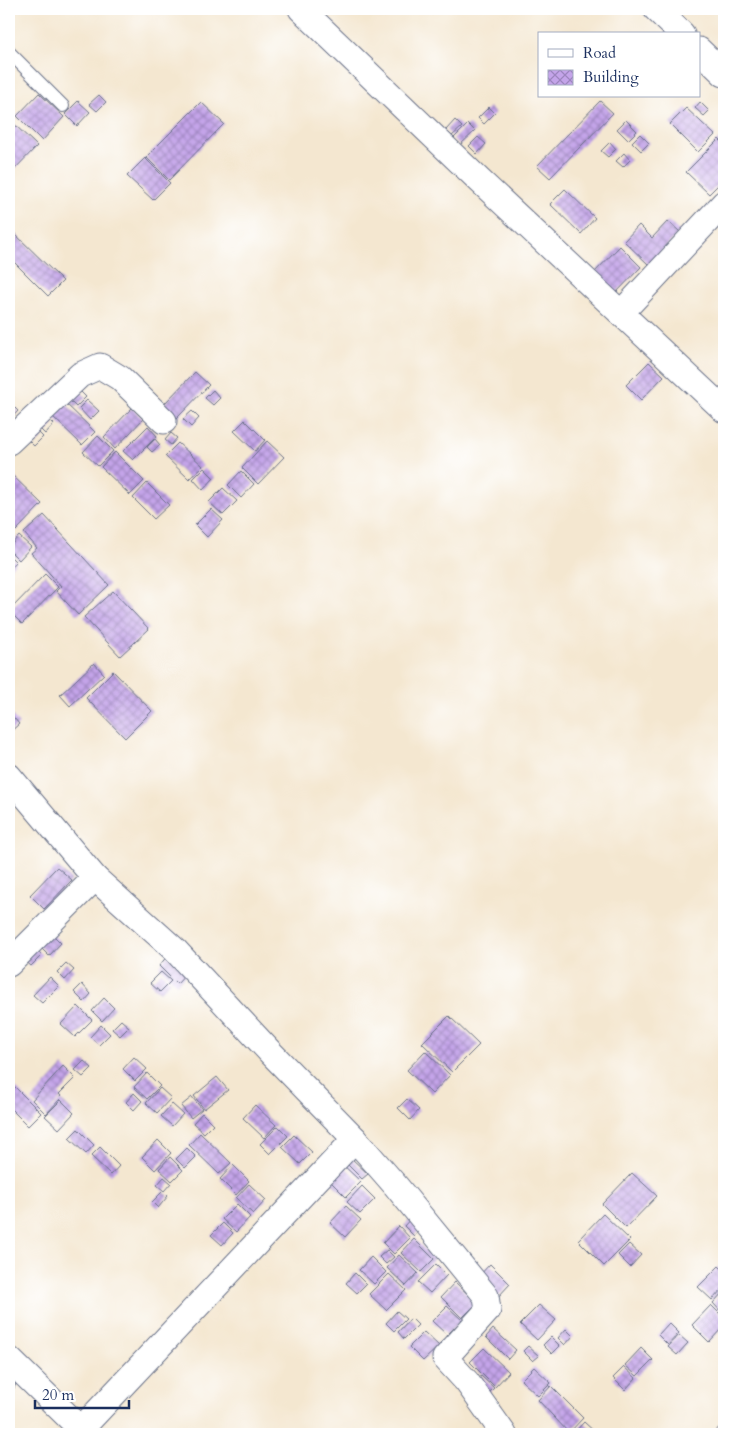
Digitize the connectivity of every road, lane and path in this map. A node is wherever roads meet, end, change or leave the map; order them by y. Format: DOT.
graph roads {
  1 [pos="301,9"];
  2 [pos="656,9"];
  3 [pos="680,32"];
  4 [pos="700,51"];
  5 [pos="9,52"];
  6 [pos="724,74"];
  7 [pos="64,106"];
  8 [pos="724,203"];
  9 [pos="622,313"];
  10 [pos="724,410"];
  11 [pos="164,421"];
  12 [pos="9,442"];
  13 [pos="9,776"];
  14 [pos="95,878"];
  15 [pos="9,964"];
  16 [pos="355,1139"];
  17 [pos="9,1359"];
  18 [pos="84,1432"];
  19 [pos="504,1434"];
  1 -- 9 [label="street"];
  2 -- 3 [label="street"];
  4 -- 6 [label="street"];
  5 -- 7 [label="lane"];
  8 -- 9 [label="street"];
  9 -- 10 [label="street"];
  11 -- 12 [label="street"];
  13 -- 14 [label="street"];
  14 -- 15 [label="street"];
  14 -- 16 [label="street"];
  16 -- 18 [label="street"];
  16 -- 19 [label="street"];
  17 -- 18 [label="street"];
}
